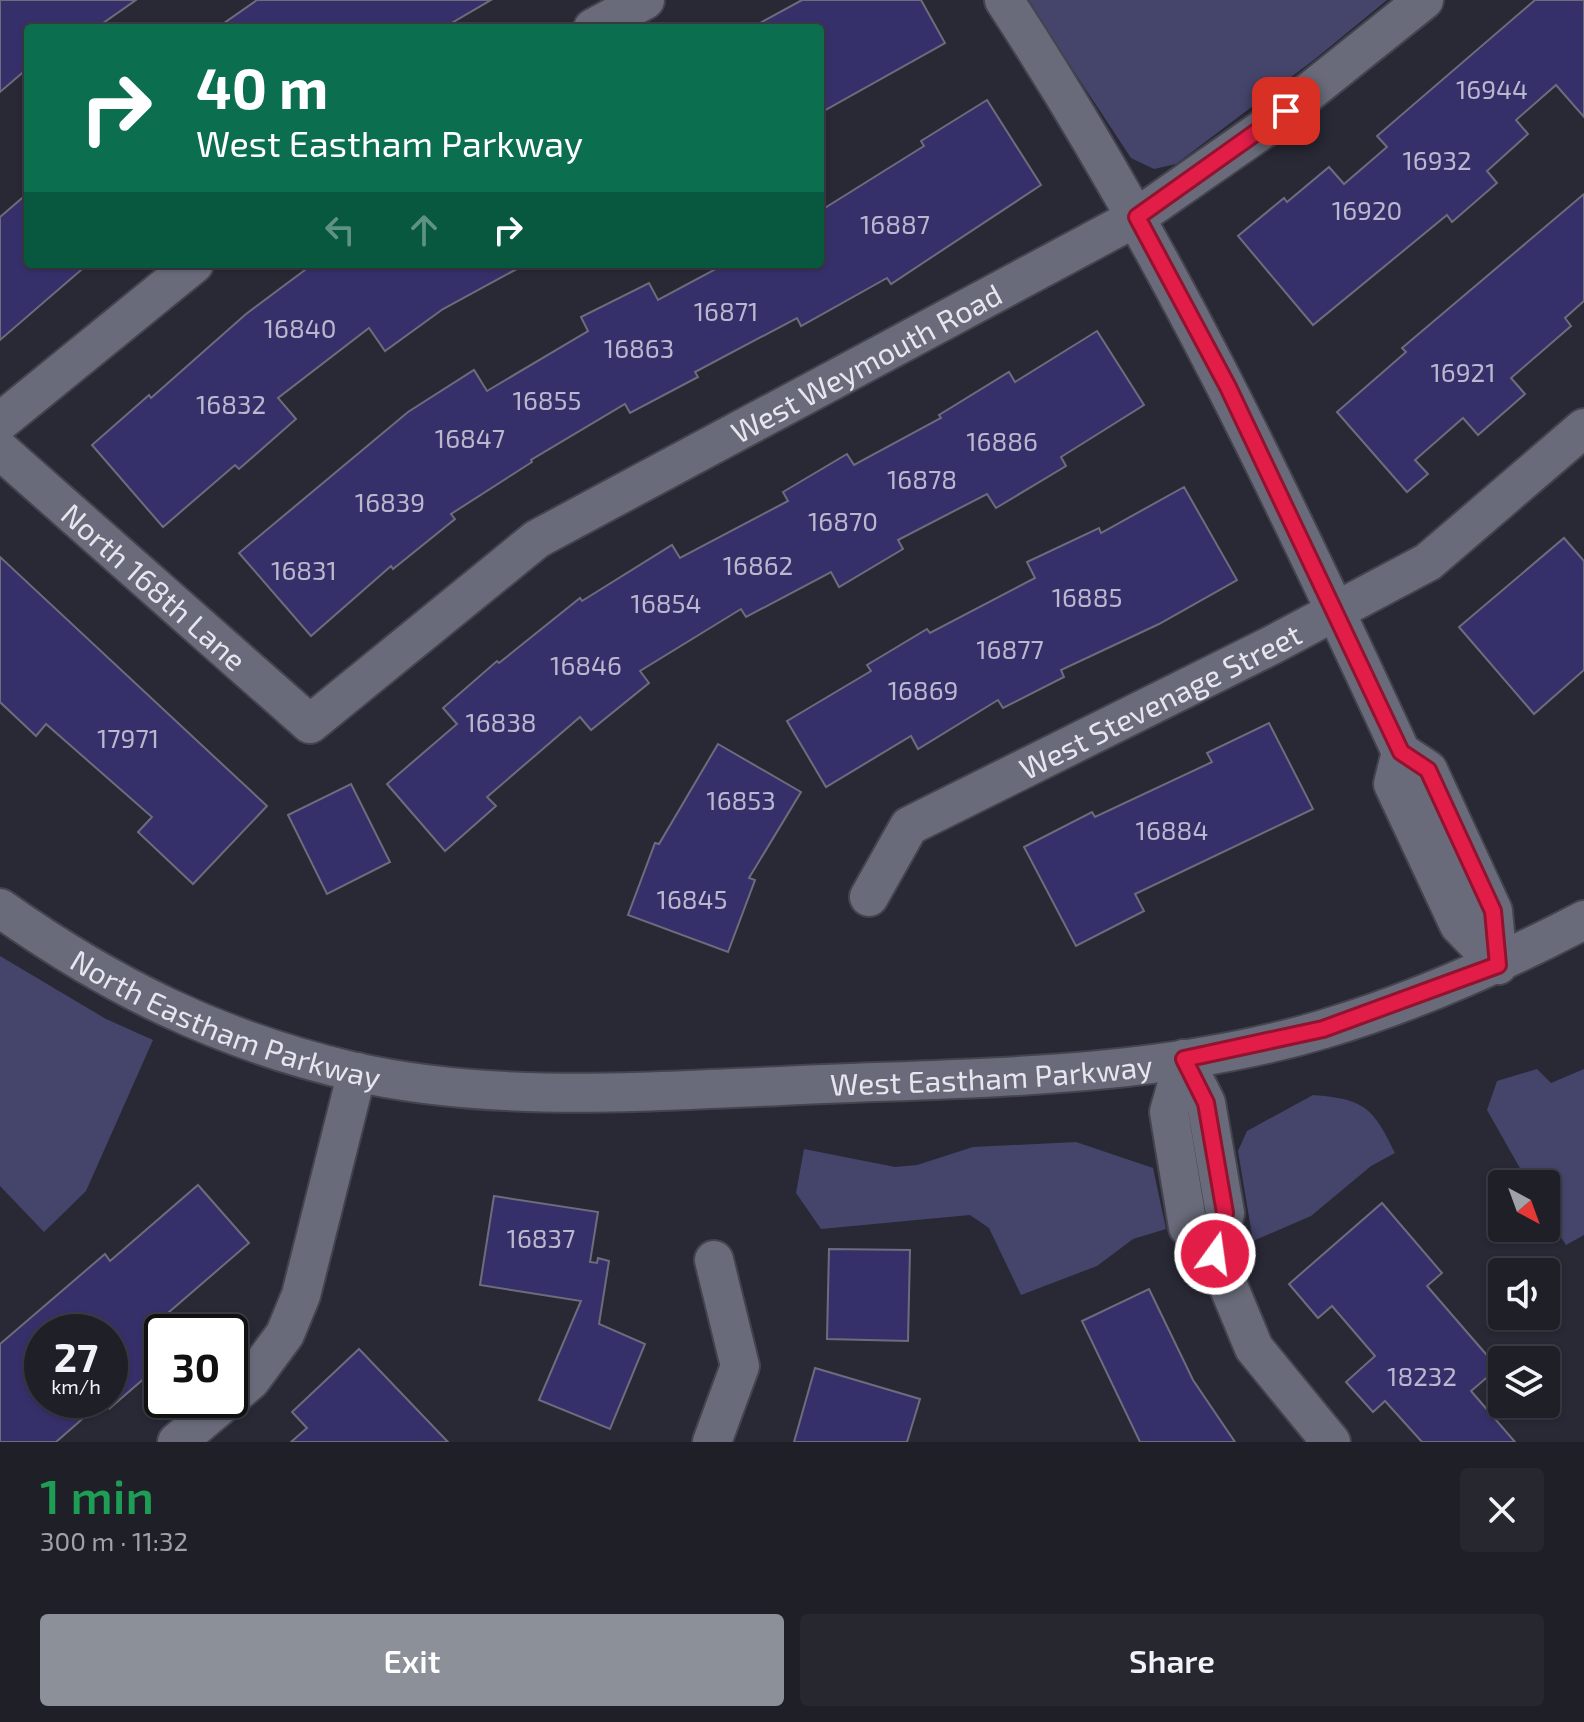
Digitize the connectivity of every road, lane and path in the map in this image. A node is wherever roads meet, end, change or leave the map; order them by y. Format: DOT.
graph roads {
  1 [pos="645,0"];
  2 [pos="1004,0"];
  3 [pos="1424,0"];
  4 [pos="600,24"];
  5 [pos="1137,217"];
  6 [pos="189,268"];
  7 [pos="0,422"];
  8 [pos="1584,428"];
  9 [pos="0,450"];
  10 [pos="1336,611"];
  11 [pos="310,724"];
  12 [pos="869,897"];
  13 [pos="0,908"];
  14 [pos="1584,920"];
  15 [pos="1498,965"];
  16 [pos="1184,1059"];
  17 [pos="357,1072"];
  18 [pos="469,1088"];
  19 [pos="714,1260"];
  20 [pos="248,1383"];
  21 [pos="206,1418"];
  22 [pos="177,1442"];
  23 [pos="712,1442"];
  24 [pos="1331,1442"];
  1 -- 4 [label="street"];
  2 -- 5 [label="street"];
  3 -- 5 [label="street, West Weymouth Road"];
  5 -- 10 [label="street"];
  5 -- 11 [label="street, West Weymouth Road"];
  6 -- 7 [label="street"];
  8 -- 10 [label="street, West Stevenage Street"];
  9 -- 11 [label="street, North 168th Lane"];
  10 -- 12 [label="street, West Stevenage Street"];
  10 -- 15 [label="street"];
  13 -- 17 [label="street, North Eastham Parkway"];
  14 -- 15 [label="street, West Eastham Parkway"];
  15 -- 16 [label="street, West Eastham Parkway"];
  16 -- 18 [label="street, West Eastham Parkway"];
  16 -- 24 [label="street"];
  17 -- 18 [label="street, North Eastham Parkway"];
  17 -- 20 [label="street"];
  19 -- 23 [label="street"];
  21 -- 22 [label="street"];
}
